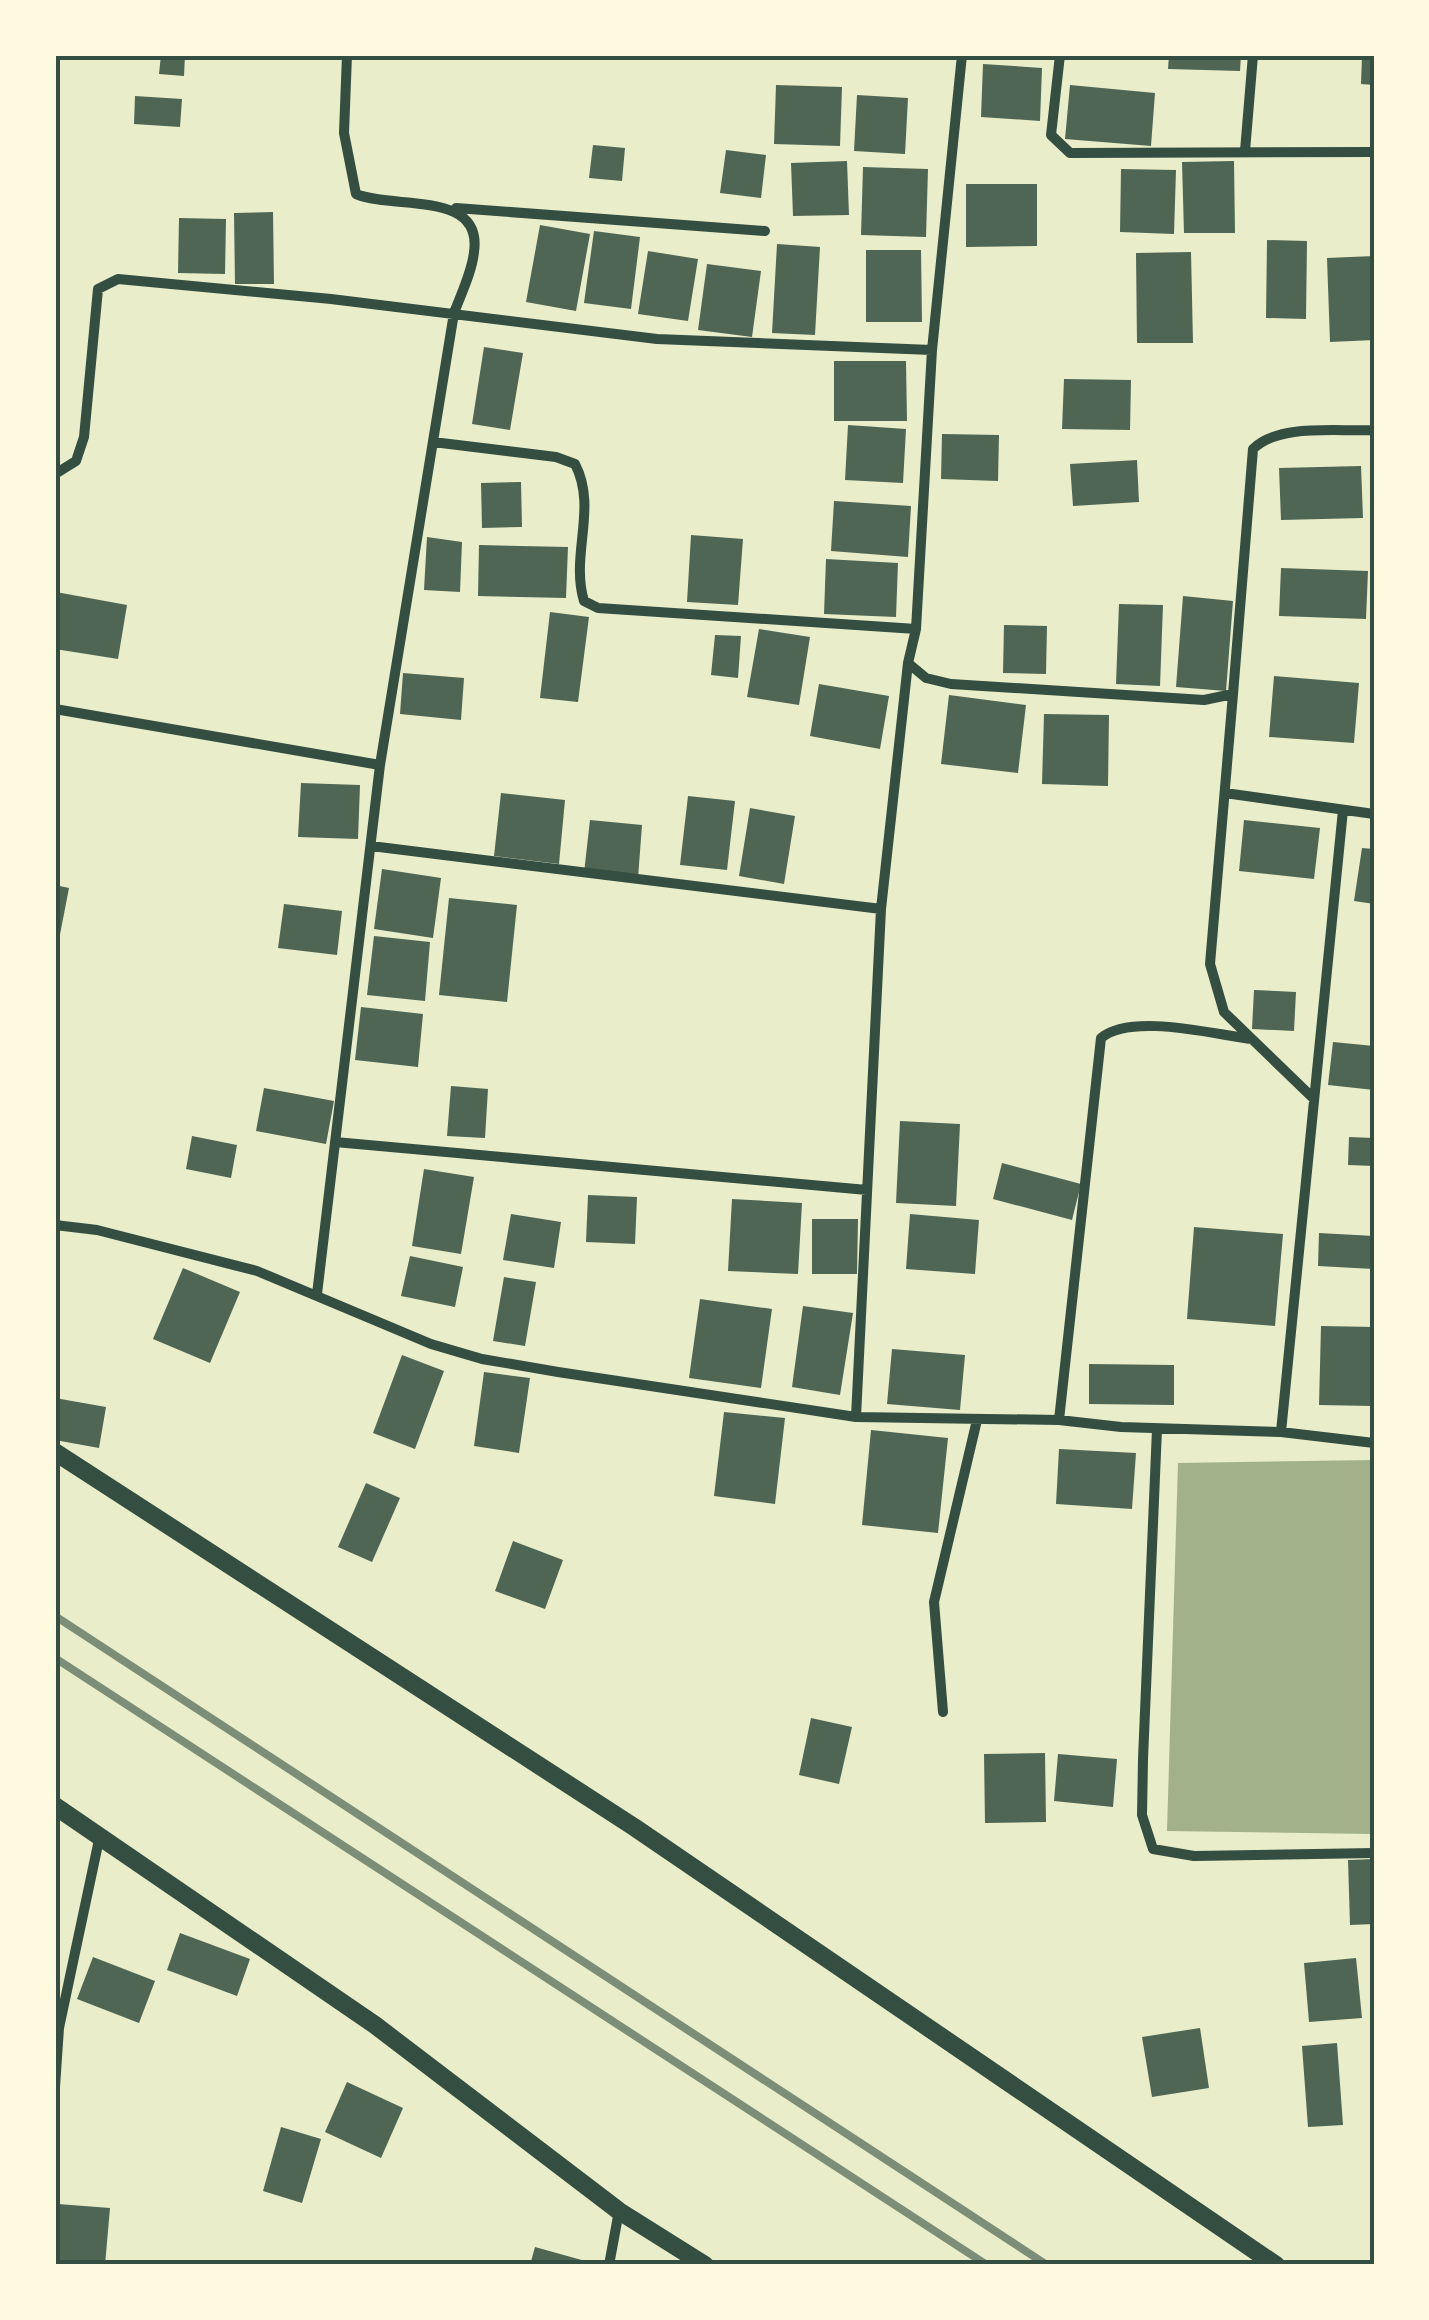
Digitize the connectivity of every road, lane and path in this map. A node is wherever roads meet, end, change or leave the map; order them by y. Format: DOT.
graph roads {
  1 [pos="346,55"];
  2 [pos="962,55"];
  3 [pos="1060,55"];
  4 [pos="1252,55"];
  5 [pos="1245,150"];
  6 [pos="1374,152"];
  7 [pos="445,207"];
  8 [pos="764,231"];
  9 [pos="454,313"];
  10 [pos="932,350"];
  11 [pos="1374,430"];
  12 [pos="434,442"];
  13 [pos="55,474"];
  14 [pos="916,628"];
  15 [pos="908,662"];
  16 [pos="1233,694"];
  17 [pos="55,708"];
  18 [pos="380,765"];
  19 [pos="1225,793"];
  20 [pos="1342,810"];
  21 [pos="1374,814"];
  22 [pos="370,846"];
  23 [pos="881,909"];
  24 [pos="1252,1039"];
  25 [pos="1314,1100"];
  26 [pos="335,1142"];
  27 [pos="867,1190"];
  28 [pos="55,1225"];
  29 [pos="317,1294"];
  30 [pos="856,1417"];
  31 [pos="977,1420"];
  32 [pos="1059,1420"];
  33 [pos="1157,1429"];
  34 [pos="1281,1432"];
  35 [pos="1373,1440"];
  36 [pos="55,1452"];
  37 [pos="943,1712"];
  38 [pos="55,1806"];
  39 [pos="100,1834"];
  40 [pos="1374,1853"];
  41 [pos="55,2086"];
  42 [pos="620,2211"];
  43 [pos="609,2265"];
  44 [pos="705,2265"];
  45 [pos="1276,2265"];
  1 -- 7 [label="street"];
  2 -- 10 [label="street"];
  3 -- 5 [label="street"];
  4 -- 5 [label="street"];
  5 -- 6 [label="street"];
  7 -- 8 [label="street"];
  7 -- 9 [label="street"];
  9 -- 10 [label="street"];
  9 -- 12 [label="street"];
  9 -- 13 [label="street"];
  10 -- 14 [label="street"];
  11 -- 16 [label="street"];
  12 -- 14 [label="street"];
  12 -- 18 [label="street"];
  14 -- 15 [label="street"];
  15 -- 16 [label="street"];
  15 -- 23 [label="street"];
  16 -- 19 [label="street"];
  17 -- 18 [label="street"];
  18 -- 22 [label="street"];
  19 -- 20 [label="street"];
  19 -- 24 [label="street"];
  20 -- 21 [label="street"];
  20 -- 25 [label="street"];
  22 -- 23 [label="street"];
  22 -- 26 [label="street"];
  23 -- 27 [label="street"];
  24 -- 25 [label="street"];
  24 -- 32 [label="street"];
  25 -- 34 [label="street"];
  26 -- 27 [label="street"];
  26 -- 29 [label="street"];
  27 -- 30 [label="street"];
  28 -- 29 [label="street"];
  29 -- 30 [label="street"];
  30 -- 31 [label="street"];
  31 -- 32 [label="street"];
  31 -- 37 [label="street"];
  32 -- 33 [label="street"];
  33 -- 34 [label="street"];
  33 -- 40 [label="street"];
  34 -- 35 [label="street"];
  36 -- 45 [label="street"];
  38 -- 39 [label="street"];
  39 -- 41 [label="street"];
  39 -- 42 [label="street"];
  42 -- 43 [label="street"];
  42 -- 44 [label="street"];
}
